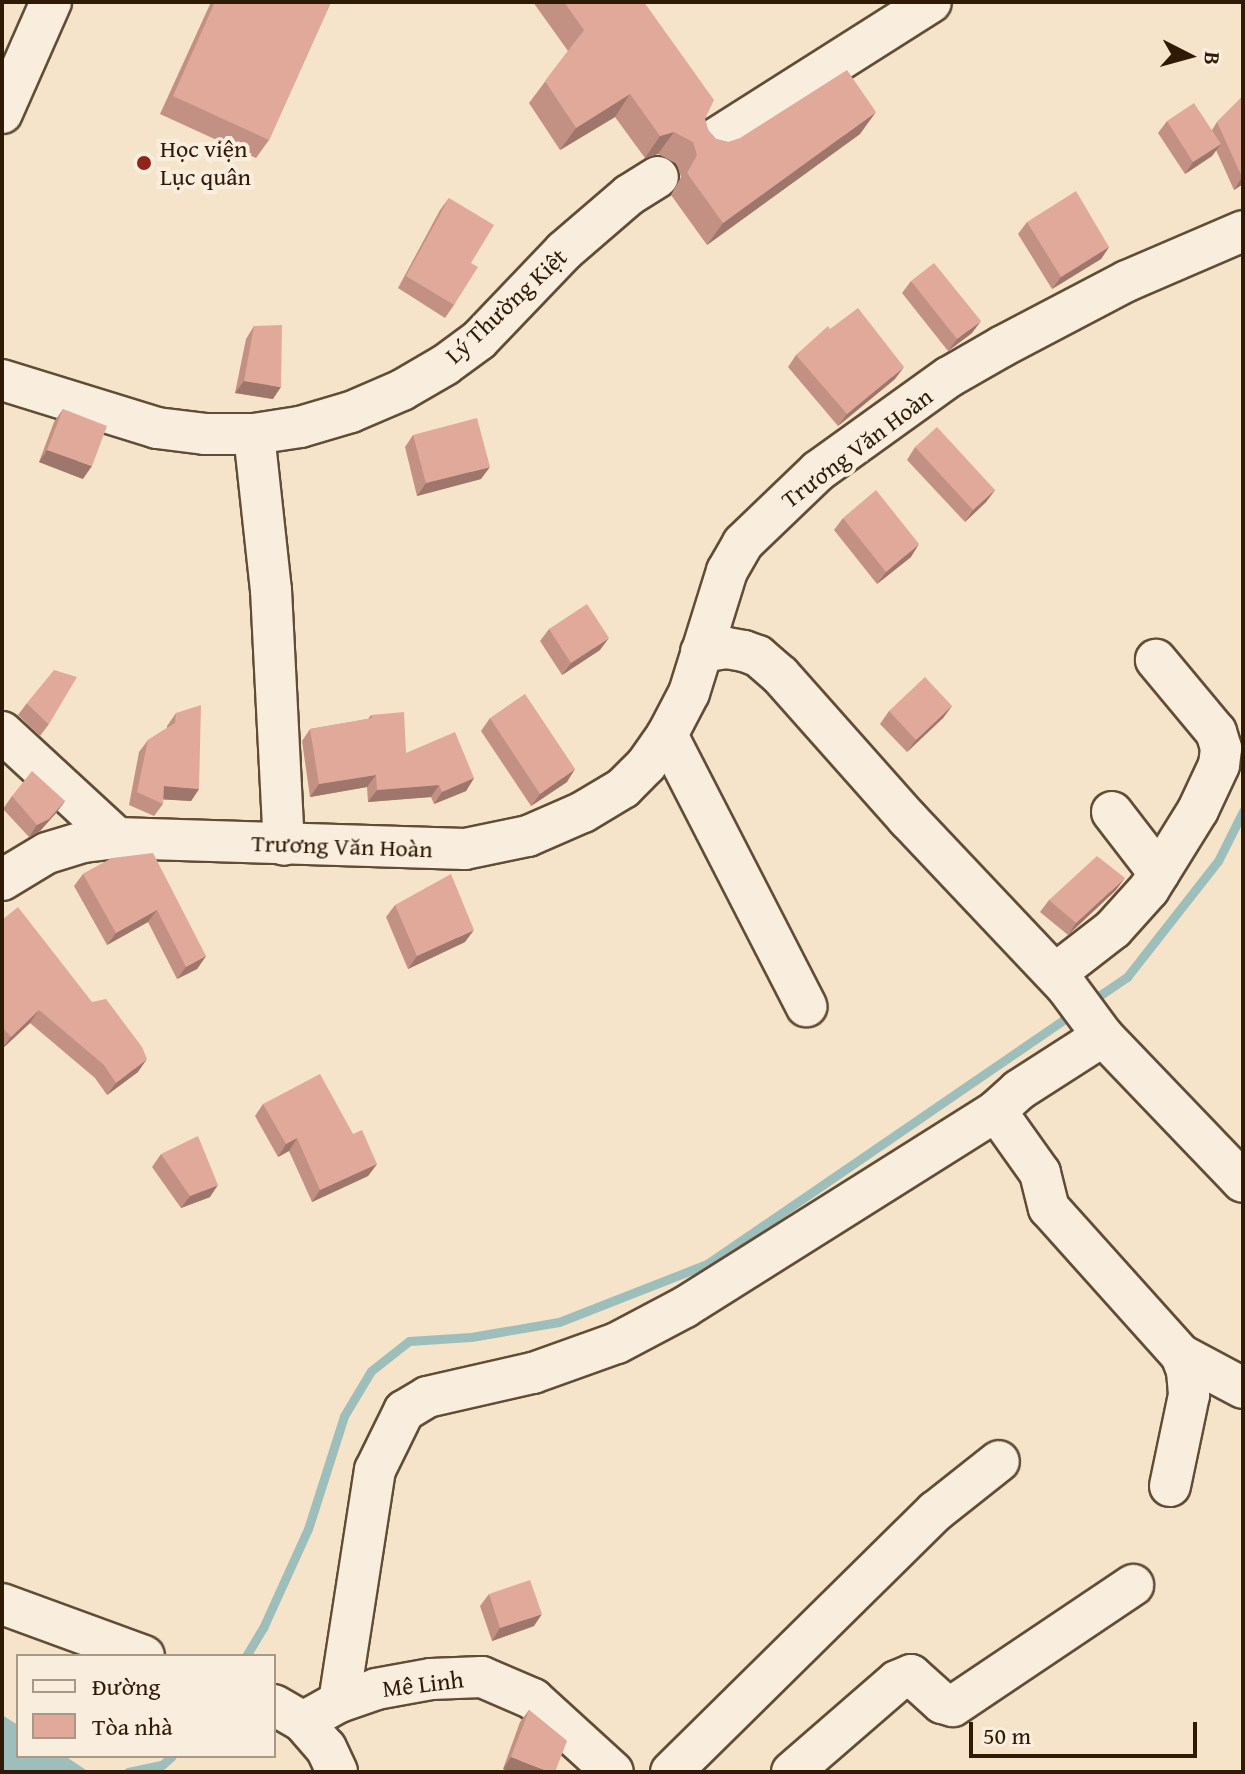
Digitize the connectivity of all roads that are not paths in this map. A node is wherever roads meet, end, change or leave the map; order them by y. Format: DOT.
graph roads {
  1 [pos="51,2"];
  2 [pos="931,2"];
  3 [pos="2,113"];
  4 [pos="712,141"];
  5 [pos="643,186"];
  6 [pos="1243,231"];
  7 [pos="2,380"];
  8 [pos="254,434"];
  9 [pos="701,652"];
  10 [pos="1156,660"];
  11 [pos="2,732"];
  12 [pos="667,735"];
  13 [pos="1112,812"];
  14 [pos="117,838"];
  15 [pos="284,845"];
  16 [pos="1159,873"];
  17 [pos="2,880"];
  18 [pos="1060,980"];
  19 [pos="806,1006"];
  20 [pos="1097,1026"];
  21 [pos="996,1111"];
  22 [pos="1243,1182"];
  23 [pos="1181,1355"];
  24 [pos="1243,1388"];
  25 [pos="999,1461"];
  26 [pos="1170,1486"];
  27 [pos="1133,1585"];
  28 [pos="2,1604"];
  29 [pos="139,1654"];
  30 [pos="339,1702"];
  31 [pos="284,1711"];
  32 [pos="337,1772"];
  33 [pos="613,1772"];
  34 [pos="671,1772"];
  35 [pos="792,1772"];
  1 -- 3 [label="street"];
  2 -- 4 [label="street"];
  5 -- 8 [label="street, Lý Thường Kiệt"];
  6 -- 9 [label="street, Trương Văn Hoàn"];
  7 -- 8 [label="street, Lý Thường Kiệt"];
  8 -- 15 [label="street"];
  9 -- 12 [label="street, Trương Văn Hoàn"];
  9 -- 18 [label="street"];
  10 -- 16 [label="street"];
  11 -- 14 [label="street"];
  12 -- 15 [label="street, Trương Văn Hoàn"];
  12 -- 19 [label="street"];
  13 -- 16 [label="street"];
  14 -- 15 [label="street, Trương Văn Hoàn"];
  14 -- 17 [label="street, Trương Văn Hoàn"];
  16 -- 18 [label="street"];
  18 -- 20 [label="street"];
  20 -- 21 [label="street"];
  20 -- 22 [label="street"];
  21 -- 23 [label="street"];
  21 -- 30 [label="street"];
  23 -- 24 [label="street"];
  23 -- 26 [label="street"];
  25 -- 34 [label="street"];
  27 -- 35 [label="street"];
  28 -- 29 [label="street"];
  30 -- 31 [label="street, Mê Linh"];
  30 -- 33 [label="street, Mê Linh"];
  31 -- 32 [label="street, Mê Linh"];
}
